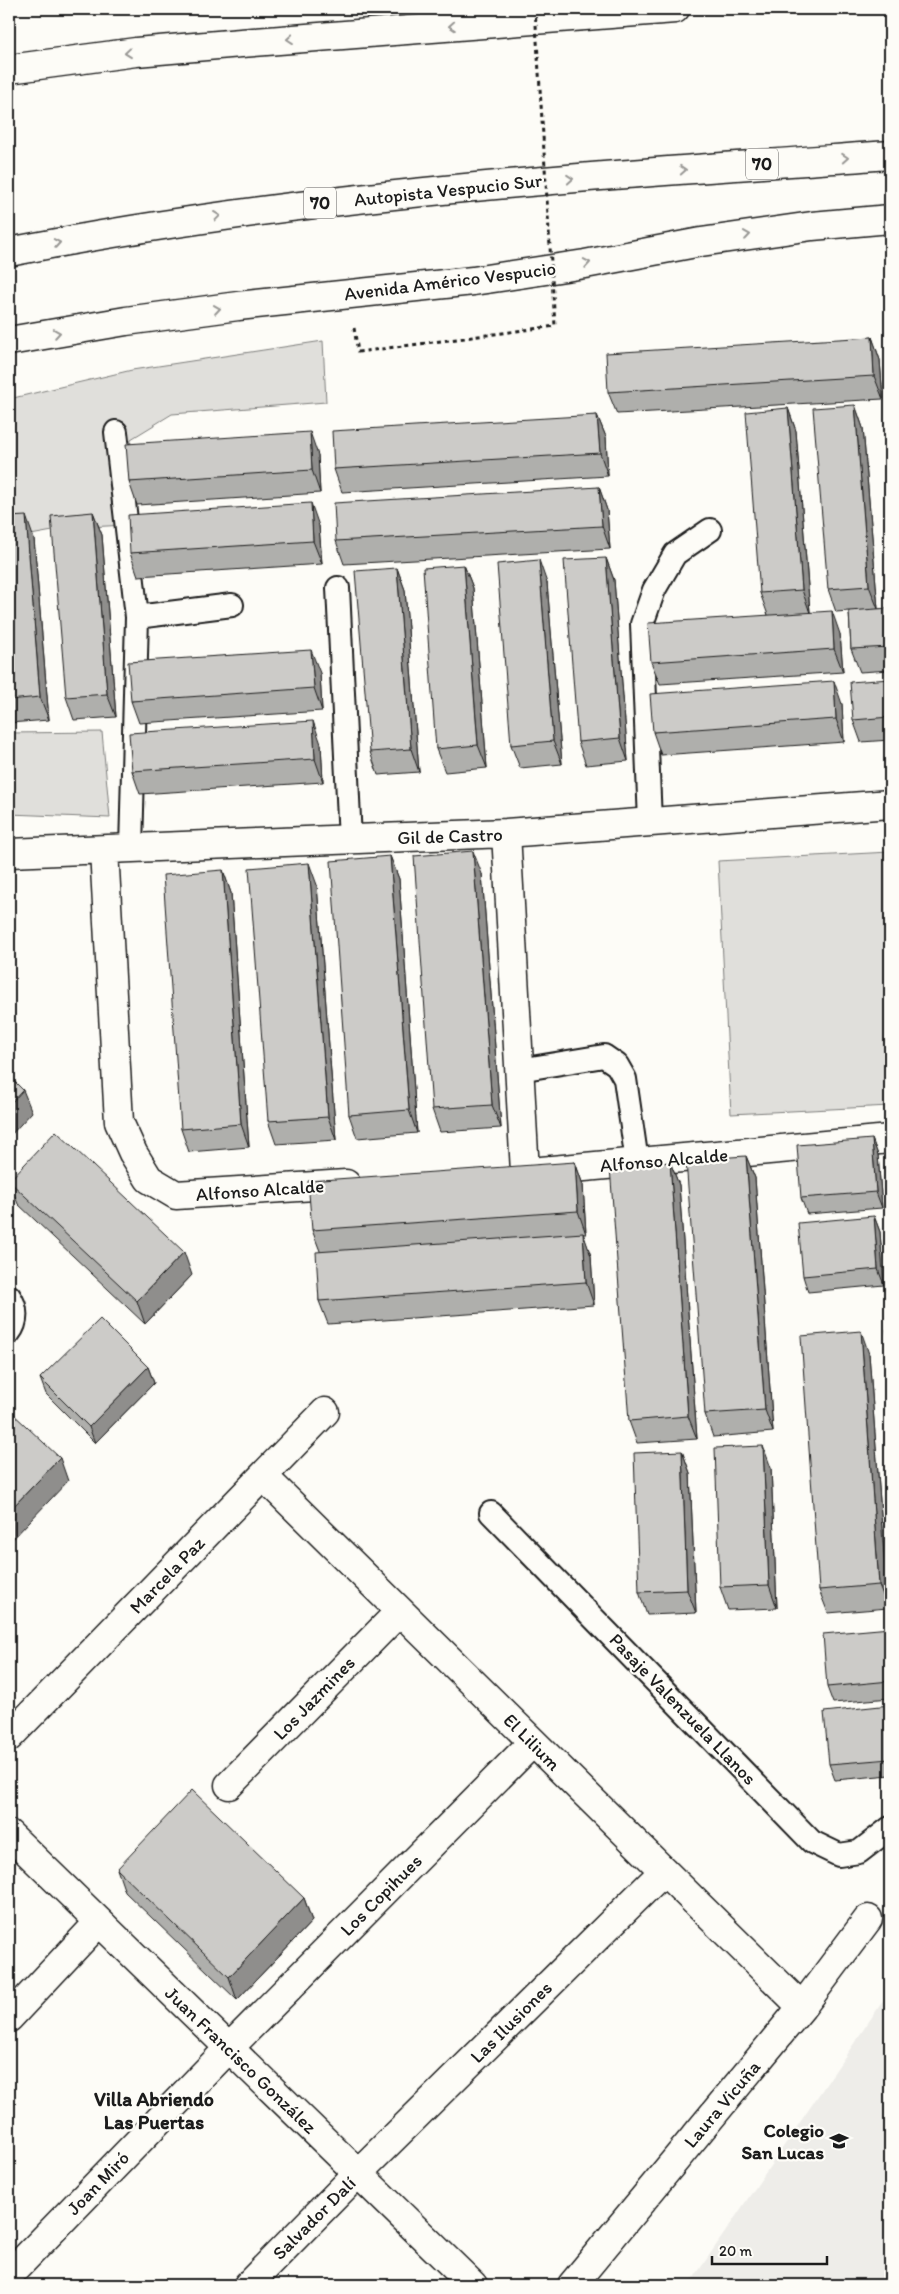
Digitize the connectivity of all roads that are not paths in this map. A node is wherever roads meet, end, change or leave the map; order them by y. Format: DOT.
graph roads {
  1 [pos="675,9"];
  2 [pos="9,69"];
  3 [pos="890,155"];
  4 [pos="890,219"];
  5 [pos="9,252"];
  6 [pos="9,341"];
  7 [pos="116,432"];
  8 [pos="710,530"];
  9 [pos="338,588"];
  10 [pos="232,605"];
  11 [pos="137,617"];
  12 [pos="890,804"];
  13 [pos="650,822"];
  14 [pos="506,834"];
  15 [pos="350,840"];
  16 [pos="131,849"];
  17 [pos="104,850"];
  18 [pos="9,853"];
  19 [pos="519,1070"];
  20 [pos="890,1139"];
  21 [pos="636,1162"];
  22 [pos="525,1172"];
  23 [pos="495,1174"];
  24 [pos="376,1182"];
  25 [pos="9,1296"];
  26 [pos="9,1333"];
  27 [pos="325,1412"];
  28 [pos="263,1476"];
  29 [pos="491,1513"];
  30 [pos="400,1611"];
  31 [pos="9,1737"];
  32 [pos="533,1742"];
  33 [pos="229,1785"];
  34 [pos="890,1828"];
  35 [pos="9,1834"];
  36 [pos="664,1871"];
  37 [pos="868,1919"];
  38 [pos="99,1922"];
  39 [pos="802,2007"];
  40 [pos="9,2018"];
  41 [pos="229,2048"];
  42 [pos="358,2173"];
  43 [pos="9,2275"];
  44 [pos="248,2285"];
  45 [pos="473,2285"];
  46 [pos="572,2285"];
  1 -- 2 [label="main road, one-way"];
  5 -- 3 [label="main road, Autopista Vespucio Sur / 70, one-way"];
  6 -- 4 [label="main road, Avenida Américo Vespucio, one-way"];
  7 -- 11 [label="lane"];
  8 -- 13 [label="lane"];
  9 -- 15 [label="lane"];
  10 -- 11 [label="lane"];
  11 -- 16 [label="lane"];
  12 -- 13 [label="main road, Gil de Castro"];
  13 -- 14 [label="main road, Gil de Castro"];
  14 -- 15 [label="main road, Gil de Castro"];
  14 -- 19 [label="main road"];
  15 -- 16 [label="main road, Gil de Castro"];
  16 -- 17 [label="main road, Gil de Castro"];
  17 -- 18 [label="main road, Gil de Castro"];
  17 -- 24 [label="main road, Alfonso Alcalde"];
  19 -- 21 [label="lane"];
  19 -- 22 [label="main road"];
  20 -- 21 [label="main road, Alfonso Alcalde"];
  21 -- 22 [label="main road, Alfonso Alcalde"];
  22 -- 23 [label="main road, Alfonso Alcalde"];
  25 -- 26 [label="lane"];
  27 -- 28 [label="main road, Marcela Paz"];
  28 -- 30 [label="main road, El Lilium"];
  28 -- 31 [label="main road, Marcela Paz"];
  29 -- 34 [label="lane, Pasaje Valenzuela Llanos"];
  30 -- 32 [label="main road, El Lilium"];
  30 -- 33 [label="main road, Los Jazmines"];
  32 -- 36 [label="main road, El Lilium"];
  32 -- 41 [label="main road, Los Copihues"];
  35 -- 38 [label="main road, Juan Francisco González"];
  36 -- 39 [label="main road, El Lilium"];
  36 -- 42 [label="main road, Las Ilusiones"];
  37 -- 39 [label="main road, Laura Vicuña"];
  38 -- 40 [label="main road"];
  38 -- 41 [label="main road, Juan Francisco González"];
  39 -- 46 [label="main road, Laura Vicuña"];
  41 -- 42 [label="main road, Juan Francisco González"];
  41 -- 43 [label="main road, Joan Miró"];
  42 -- 44 [label="main road, Salvador Dalí"];
  42 -- 45 [label="main road, Juan Francisco González"];
}
